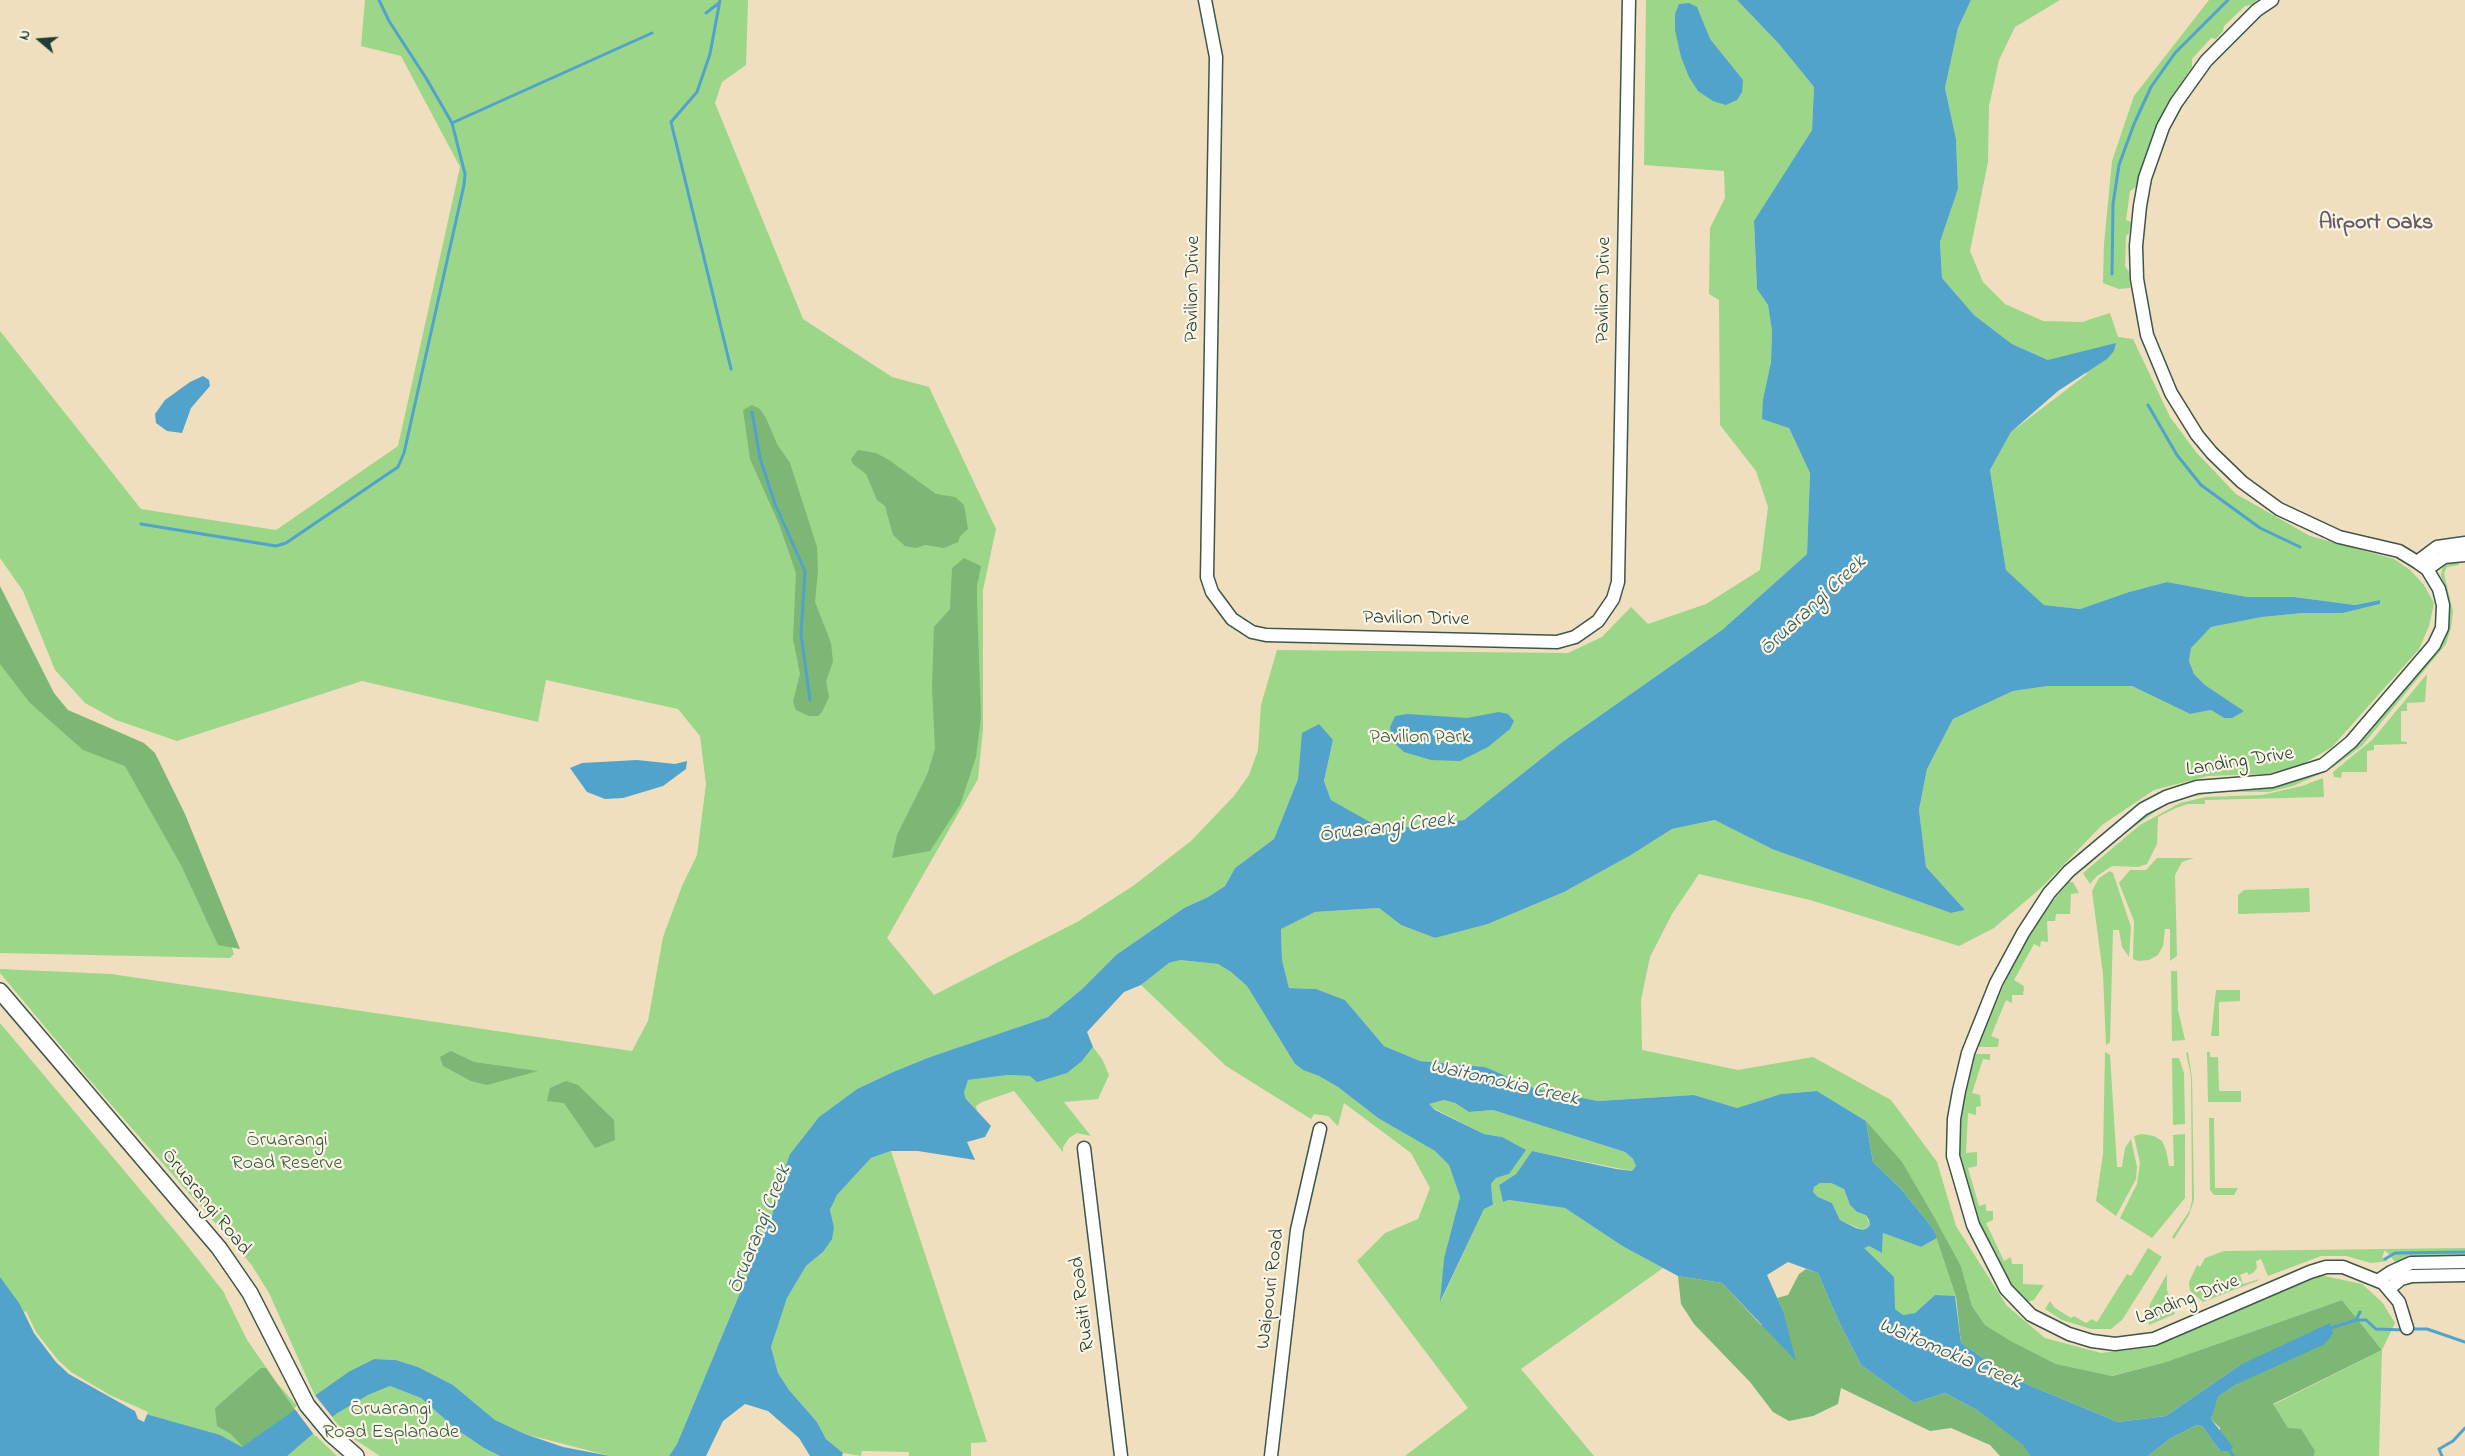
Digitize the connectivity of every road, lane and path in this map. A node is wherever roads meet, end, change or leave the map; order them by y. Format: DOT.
graph roads {
  1 [pos="1205,0"];
  2 [pos="1629,0"];
  3 [pos="2272,0"];
  4 [pos="2465,543"];
  5 [pos="2465,555"];
  6 [pos="2422,565"];
  7 [pos="0,991"];
  8 [pos="1320,1129"];
  9 [pos="1084,1148"];
  10 [pos="2465,1262"];
  11 [pos="2465,1275"];
  12 [pos="2379,1280"];
  13 [pos="2390,1288"];
  14 [pos="2407,1328"];
  15 [pos="356,1456"];
  16 [pos="1121,1456"];
  17 [pos="1271,1456"];
  1 -- 2 [label="street, Pavilion Drive"];
  3 -- 6 [label="street, Landing Drive"];
  4 -- 6 [label="street"];
  5 -- 6 [label="street"];
  6 -- 12 [label="street, Landing Drive"];
  7 -- 15 [label="street, Ōruarangi Road"];
  8 -- 17 [label="street, Waipouri Road"];
  9 -- 16 [label="street, Ruaiti Road"];
  10 -- 12 [label="street"];
  11 -- 13 [label="street"];
  12 -- 13 [label="street, Landing Drive"];
  13 -- 14 [label="street, Landing Drive"];
}
